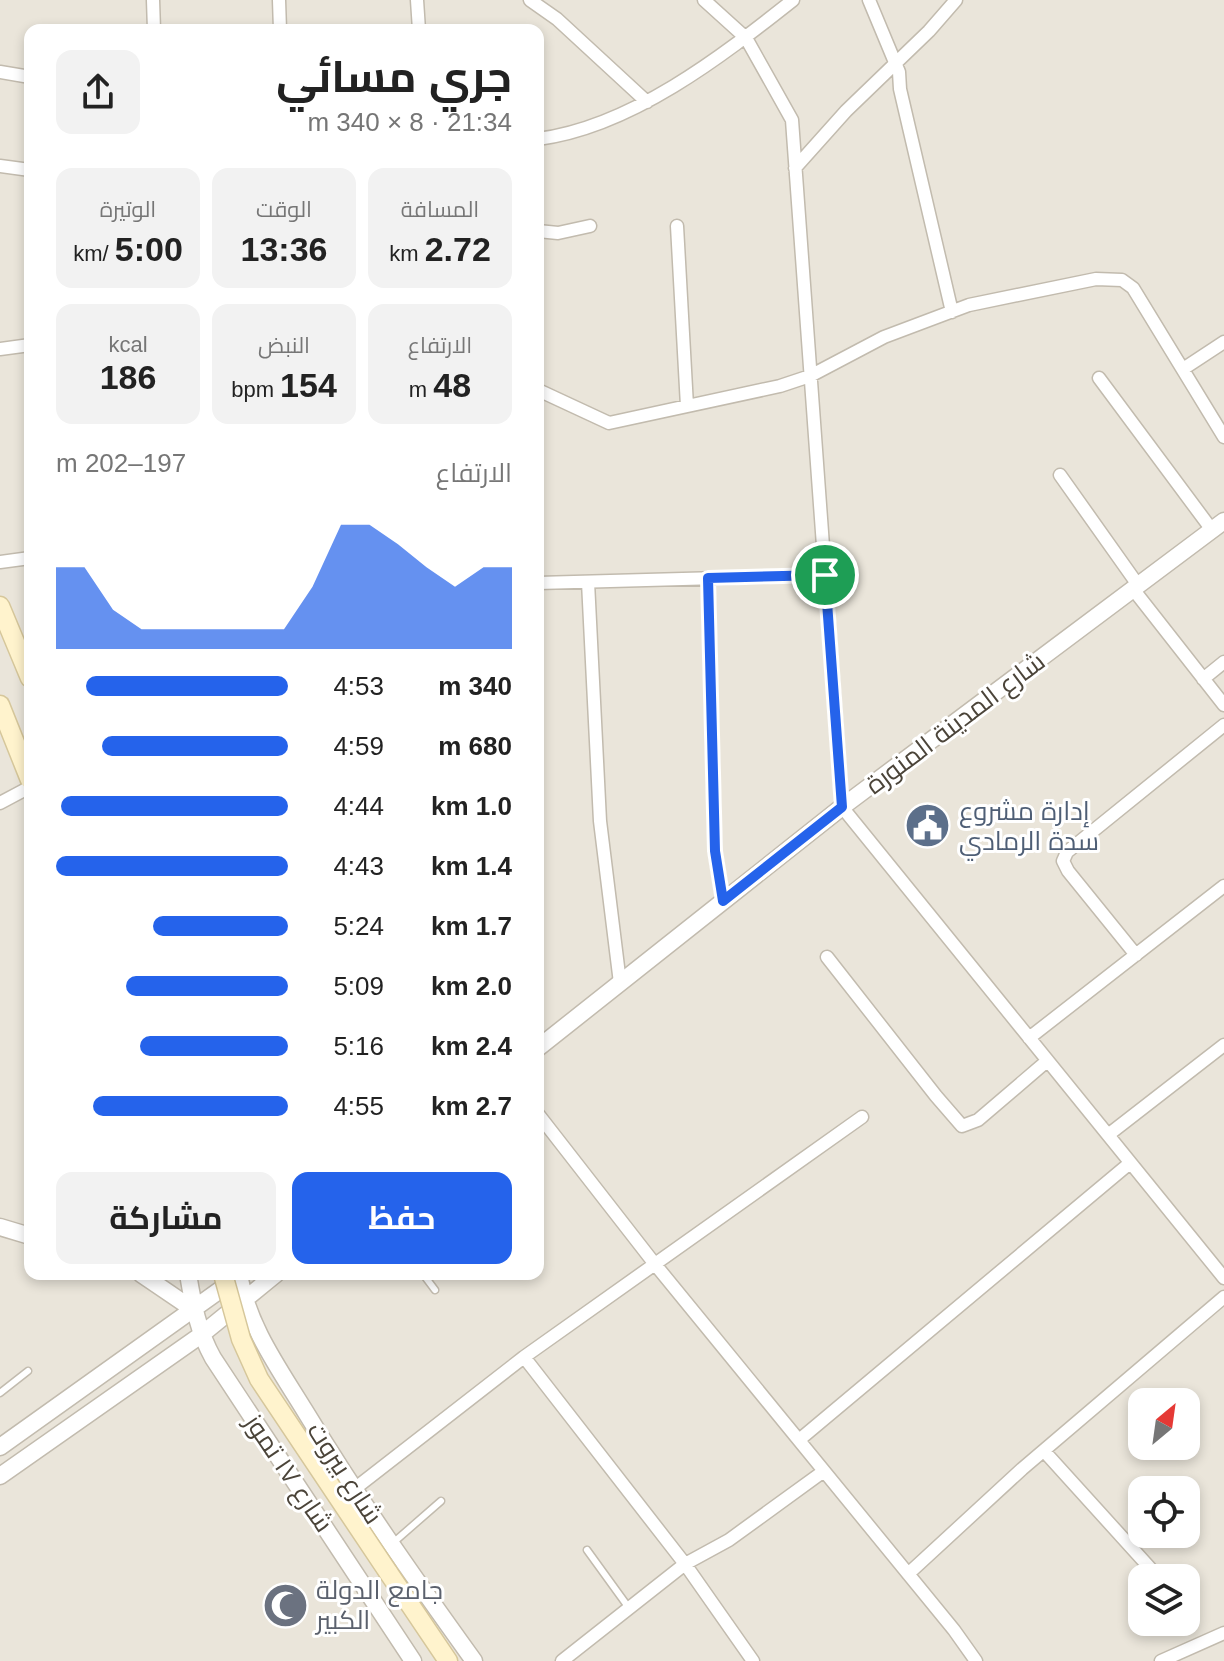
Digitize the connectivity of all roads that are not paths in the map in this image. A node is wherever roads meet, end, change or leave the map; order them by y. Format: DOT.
graph roads {
  1 [pos="153,0"];
  2 [pos="279,0"];
  3 [pos="417,0"];
  4 [pos="530,0"];
  5 [pos="704,0"];
  6 [pos="793,0"];
  7 [pos="869,0"];
  8 [pos="956,0"];
  9 [pos="154,24"];
  10 [pos="280,24"];
  11 [pos="419,24"];
  12 [pos="746,38"];
  13 [pos="895,62"];
  14 [pos="0,72"];
  15 [pos="24,76"];
  16 [pos="647,102"];
  17 [pos="544,138"];
  18 [pos="0,166"];
  19 [pos="795,168"];
  20 [pos="24,169"];
  21 [pos="590,226"];
  22 [pos="677,226"];
  23 [pos="544,232"];
  24 [pos="952,312"];
  25 [pos="1224,342"];
  26 [pos="24,346"];
  27 [pos="0,349"];
  28 [pos="1183,369"];
  29 [pos="810,376"];
  30 [pos="1099,378"];
  31 [pos="544,393"];
  32 [pos="687,406"];
  33 [pos="1224,437"];
  34 [pos="1060,475"];
  35 [pos="1218,526"];
  36 [pos="24,559"];
  37 [pos="0,562"];
  38 [pos="825,575"];
  39 [pos="708,578"];
  40 [pos="588,582"];
  41 [pos="544,583"];
  42 [pos="1136,587"];
  43 [pos="0,606"];
  44 [pos="1224,662"];
  45 [pos="24,664"];
  46 [pos="1203,679"];
  47 [pos="0,705"];
  48 [pos="1224,705"];
  49 [pos="1224,725"];
  50 [pos="24,765"];
  51 [pos="24,790"];
  52 [pos="0,803"];
  53 [pos="842,807"];
  54 [pos="1224,886"];
  55 [pos="723,901"];
  56 [pos="1136,955"];
  57 [pos="827,957"];
  58 [pos="620,983"];
  59 [pos="1029,1038"];
  60 [pos="544,1043"];
  61 [pos="1220,1048"];
  62 [pos="1047,1061"];
  63 [pos="1224,1062"];
  64 [pos="862,1117"];
  65 [pos="544,1122"];
  66 [pos="1108,1135"];
  67 [pos="1130,1163"];
  68 [pos="0,1227"];
  69 [pos="24,1234"];
  70 [pos="654,1263"];
  71 [pos="1224,1278"];
  72 [pos="150,1280"];
  73 [pos="189,1280"];
  74 [pos="229,1280"];
  75 [pos="236,1280"];
  76 [pos="238,1280"];
  77 [pos="269,1280"];
  78 [pos="428,1280"];
  79 [pos="435,1290"];
  80 [pos="1224,1297"];
  81 [pos="245,1300"];
  82 [pos="194,1310"];
  83 [pos="201,1335"];
  84 [pos="524,1357"];
  85 [pos="28,1371"];
  86 [pos="0,1393"];
  87 [pos="799,1440"];
  88 [pos="0,1447"];
  89 [pos="1044,1451"];
  90 [pos="824,1471"];
  91 [pos="0,1476"];
  92 [pos="353,1490"];
  93 [pos="441,1501"];
  94 [pos="392,1545"];
  95 [pos="587,1550"];
  96 [pos="685,1564"];
  97 [pos="1146,1564"];
  98 [pos="908,1574"];
  99 [pos="629,1608"];
  100 [pos="1224,1633"];
  101 [pos="1182,1657"];
  102 [pos="413,1661"];
  103 [pos="448,1661"];
  104 [pos="474,1661"];
  105 [pos="562,1661"];
  106 [pos="753,1661"];
  107 [pos="976,1661"];
  108 [pos="1161,1661"];
  1 -- 9 [label="street"];
  2 -- 10 [label="street"];
  3 -- 11 [label="street"];
  4 -- 16 [label="street"];
  5 -- 12 [label="street"];
  6 -- 12 [label="street"];
  7 -- 13 [label="street"];
  8 -- 13 [label="street"];
  12 -- 16 [label="street"];
  12 -- 19 [label="street"];
  13 -- 19 [label="street"];
  13 -- 24 [label="street"];
  14 -- 15 [label="street"];
  16 -- 17 [label="street"];
  18 -- 20 [label="street"];
  19 -- 29 [label="street"];
  21 -- 23 [label="street"];
  22 -- 32 [label="street"];
  24 -- 28 [label="street"];
  24 -- 29 [label="street"];
  25 -- 28 [label="street"];
  26 -- 27 [label="street"];
  28 -- 33 [label="street"];
  29 -- 32 [label="street"];
  29 -- 38 [label="street"];
  30 -- 35 [label="street"];
  31 -- 32 [label="street"];
  34 -- 42 [label="street"];
  35 -- 42 [label="street, شارع المدينة المنورة"];
  36 -- 37 [label="street"];
  38 -- 39 [label="street"];
  38 -- 53 [label="street"];
  39 -- 40 [label="street"];
  39 -- 55 [label="street"];
  40 -- 41 [label="street"];
  40 -- 58 [label="street"];
  42 -- 46 [label="street"];
  42 -- 53 [label="street, شارع المدينة المنورة"];
  43 -- 45 [label="main road"];
  44 -- 46 [label="street"];
  46 -- 48 [label="street"];
  47 -- 50 [label="main road"];
  49 -- 56 [label="street"];
  51 -- 52 [label="street"];
  53 -- 55 [label="street, شارع المدينة المنورة"];
  53 -- 59 [label="street"];
  54 -- 56 [label="street"];
  55 -- 58 [label="street, شارع المدينة المنورة"];
  56 -- 59 [label="street"];
  57 -- 62 [label="street"];
  58 -- 60 [label="street, شارع المدينة المنورة"];
  59 -- 62 [label="street"];
  61 -- 63 [label="street"];
  61 -- 66 [label="street"];
  62 -- 66 [label="street"];
  64 -- 70 [label="street"];
  65 -- 70 [label="street"];
  66 -- 67 [label="street"];
  67 -- 71 [label="street"];
  67 -- 87 [label="street"];
  68 -- 69 [label="street"];
  70 -- 84 [label="street"];
  70 -- 87 [label="street"];
  72 -- 82 [label="street"];
  73 -- 82 [label="street, شارع ١٧ تموز"];
  74 -- 82 [label="street"];
  75 -- 103 [label="main road, bridge"];
  76 -- 81 [label="street, شارع بيروت"];
  77 -- 81 [label="street"];
  78 -- 79 [label="lane"];
  80 -- 89 [label="street"];
  81 -- 83 [label="street"];
  81 -- 92 [label="street, شارع بيروت"];
  82 -- 83 [label="street, شارع ١٧ تموز"];
  82 -- 88 [label="street"];
  83 -- 91 [label="street"];
  83 -- 102 [label="street, شارع ١٧ تموز"];
  84 -- 92 [label="street"];
  84 -- 96 [label="street"];
  85 -- 86 [label="lane"];
  87 -- 90 [label="street"];
  89 -- 97 [label="street"];
  89 -- 98 [label="street"];
  90 -- 96 [label="street"];
  90 -- 98 [label="street"];
  92 -- 94 [label="street, شارع بيروت"];
  93 -- 94 [label="lane"];
  94 -- 104 [label="street, شارع بيروت"];
  95 -- 99 [label="lane"];
  96 -- 99 [label="street"];
  96 -- 106 [label="street"];
  98 -- 107 [label="street"];
  99 -- 105 [label="street"];
  100 -- 101 [label="street"];
  101 -- 108 [label="street"];
}
